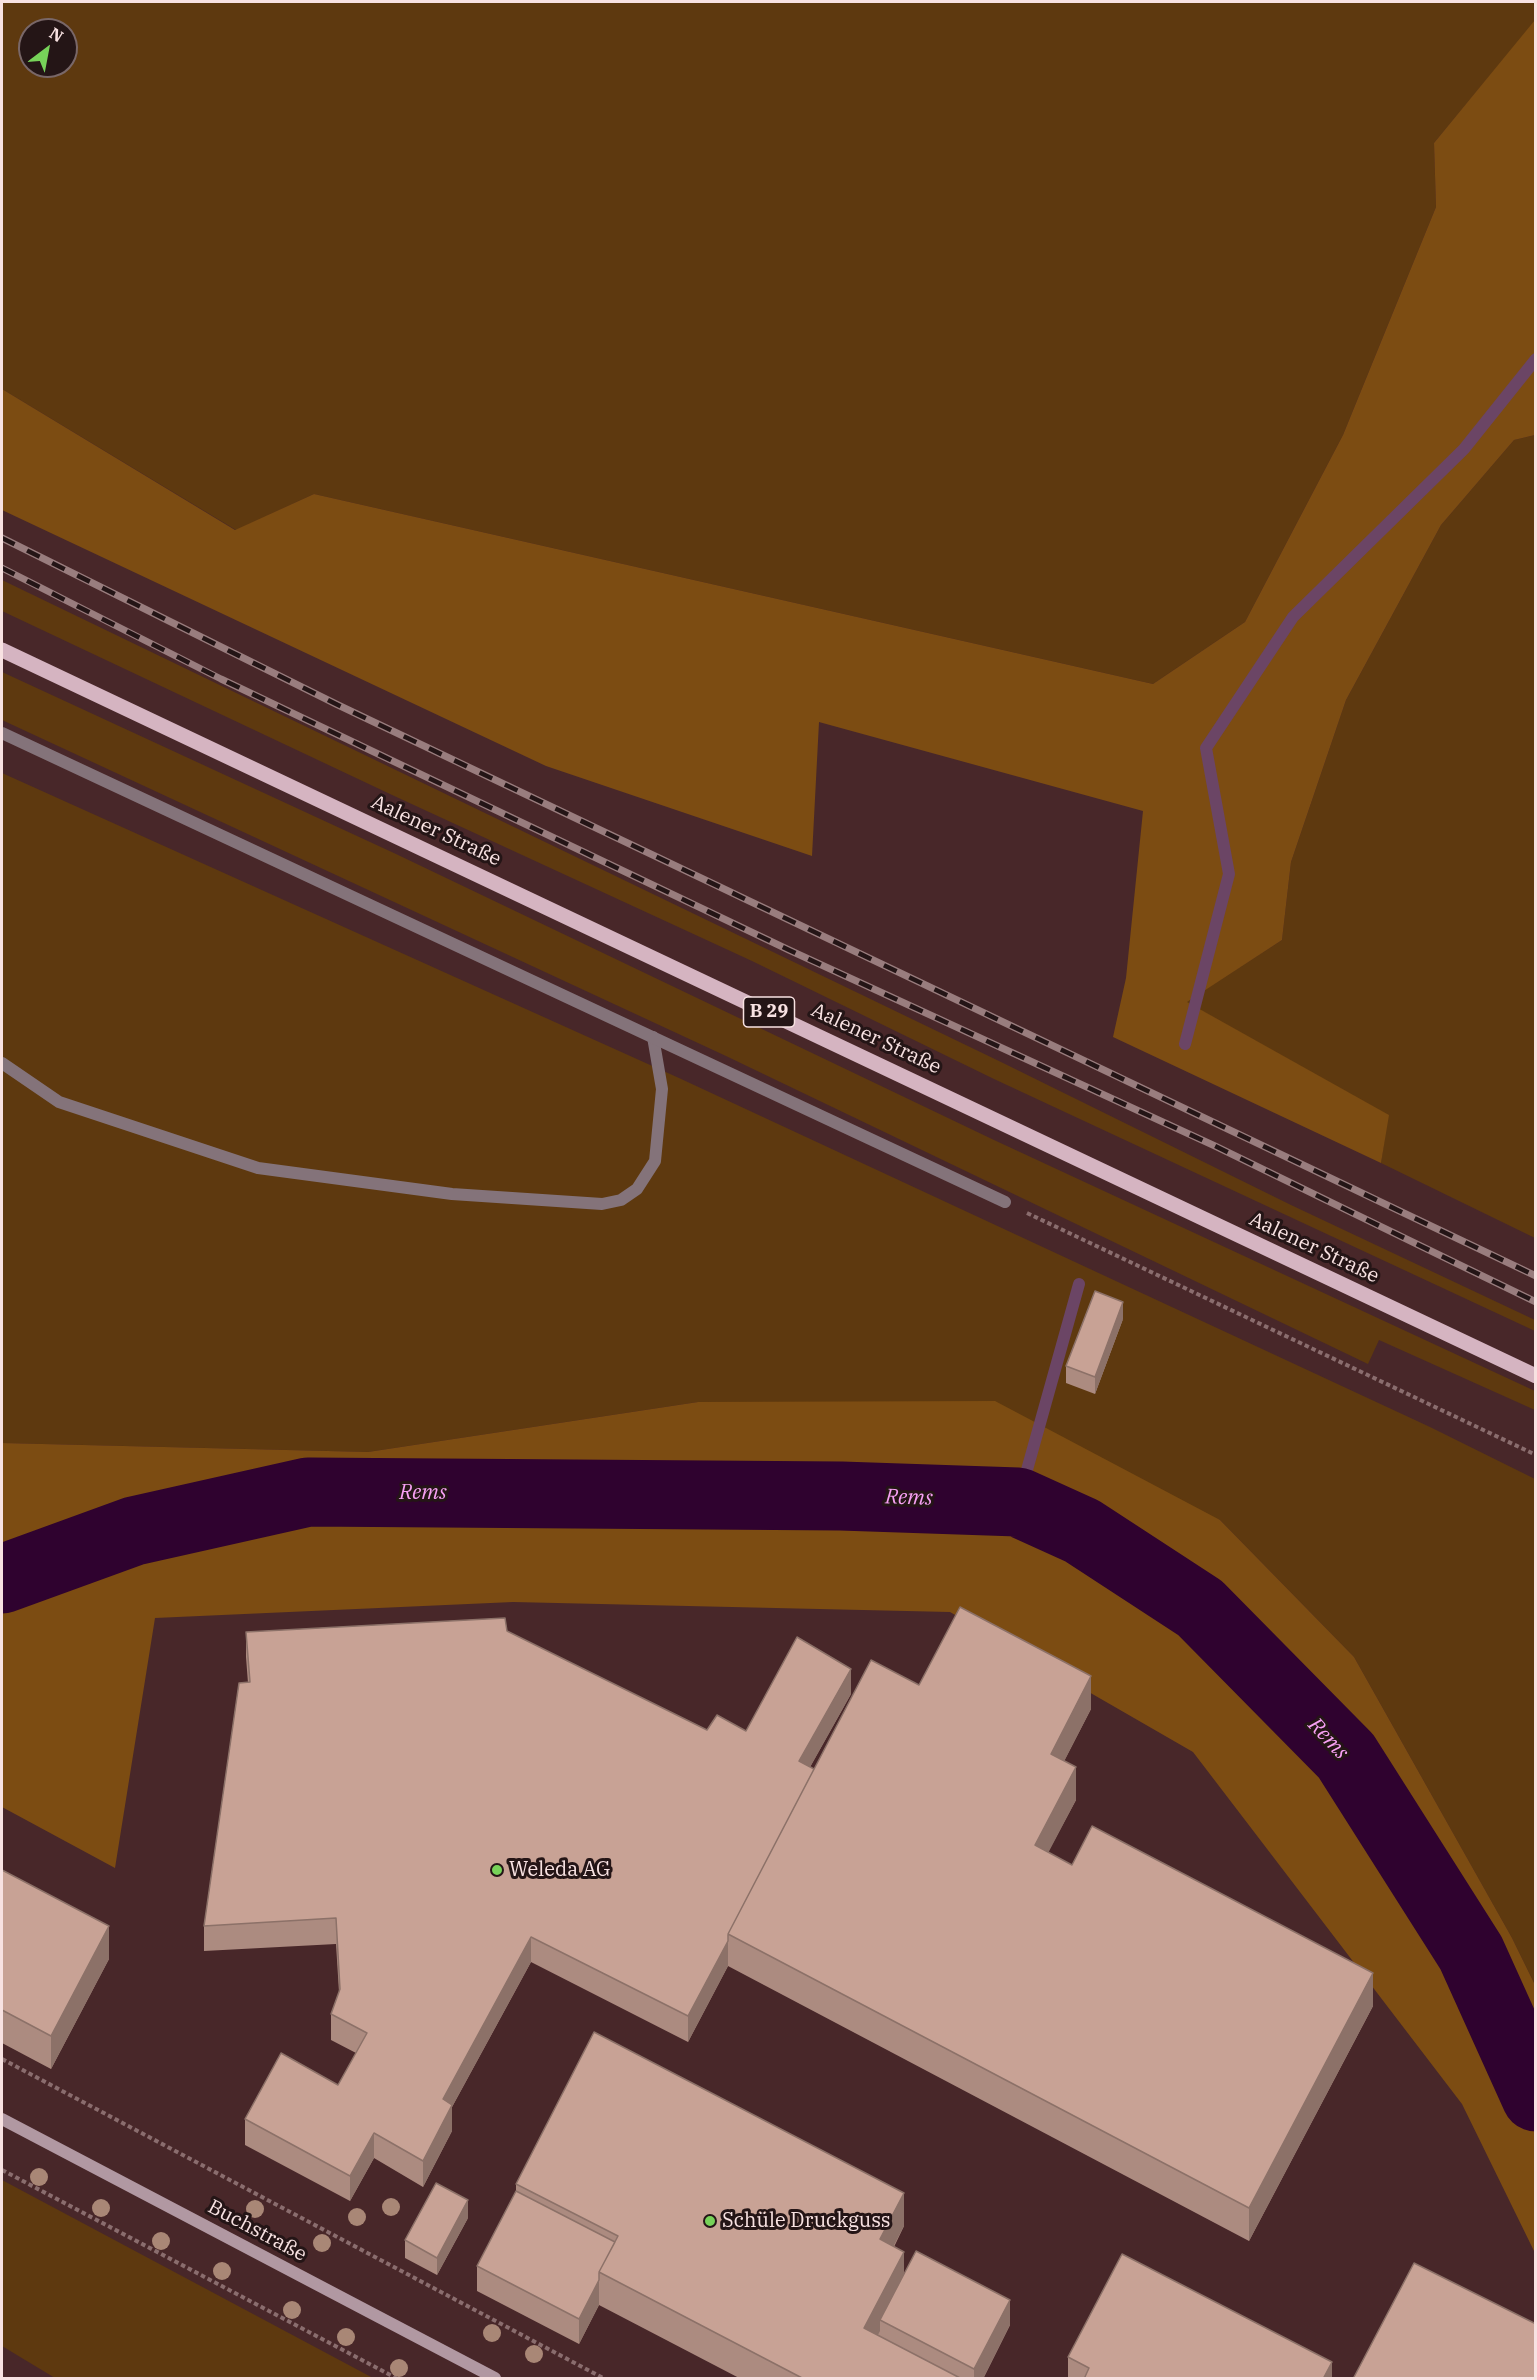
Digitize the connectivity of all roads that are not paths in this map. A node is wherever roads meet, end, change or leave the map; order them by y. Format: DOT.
graph roads {
  1 [pos="2,650"];
  2 [pos="2,733"];
  3 [pos="653,1037"];
  4 [pos="2,1063"];
  5 [pos="1005,1202"];
  6 [pos="1536,1376"];
  7 [pos="2,2119"];
  8 [pos="495,2379"];
  1 -- 6 [label="main road, Aalener Straße / B 29"];
  2 -- 3 [label="street"];
  3 -- 4 [label="street"];
  3 -- 5 [label="street"];
  7 -- 8 [label="street, Buchstraße"];
}
